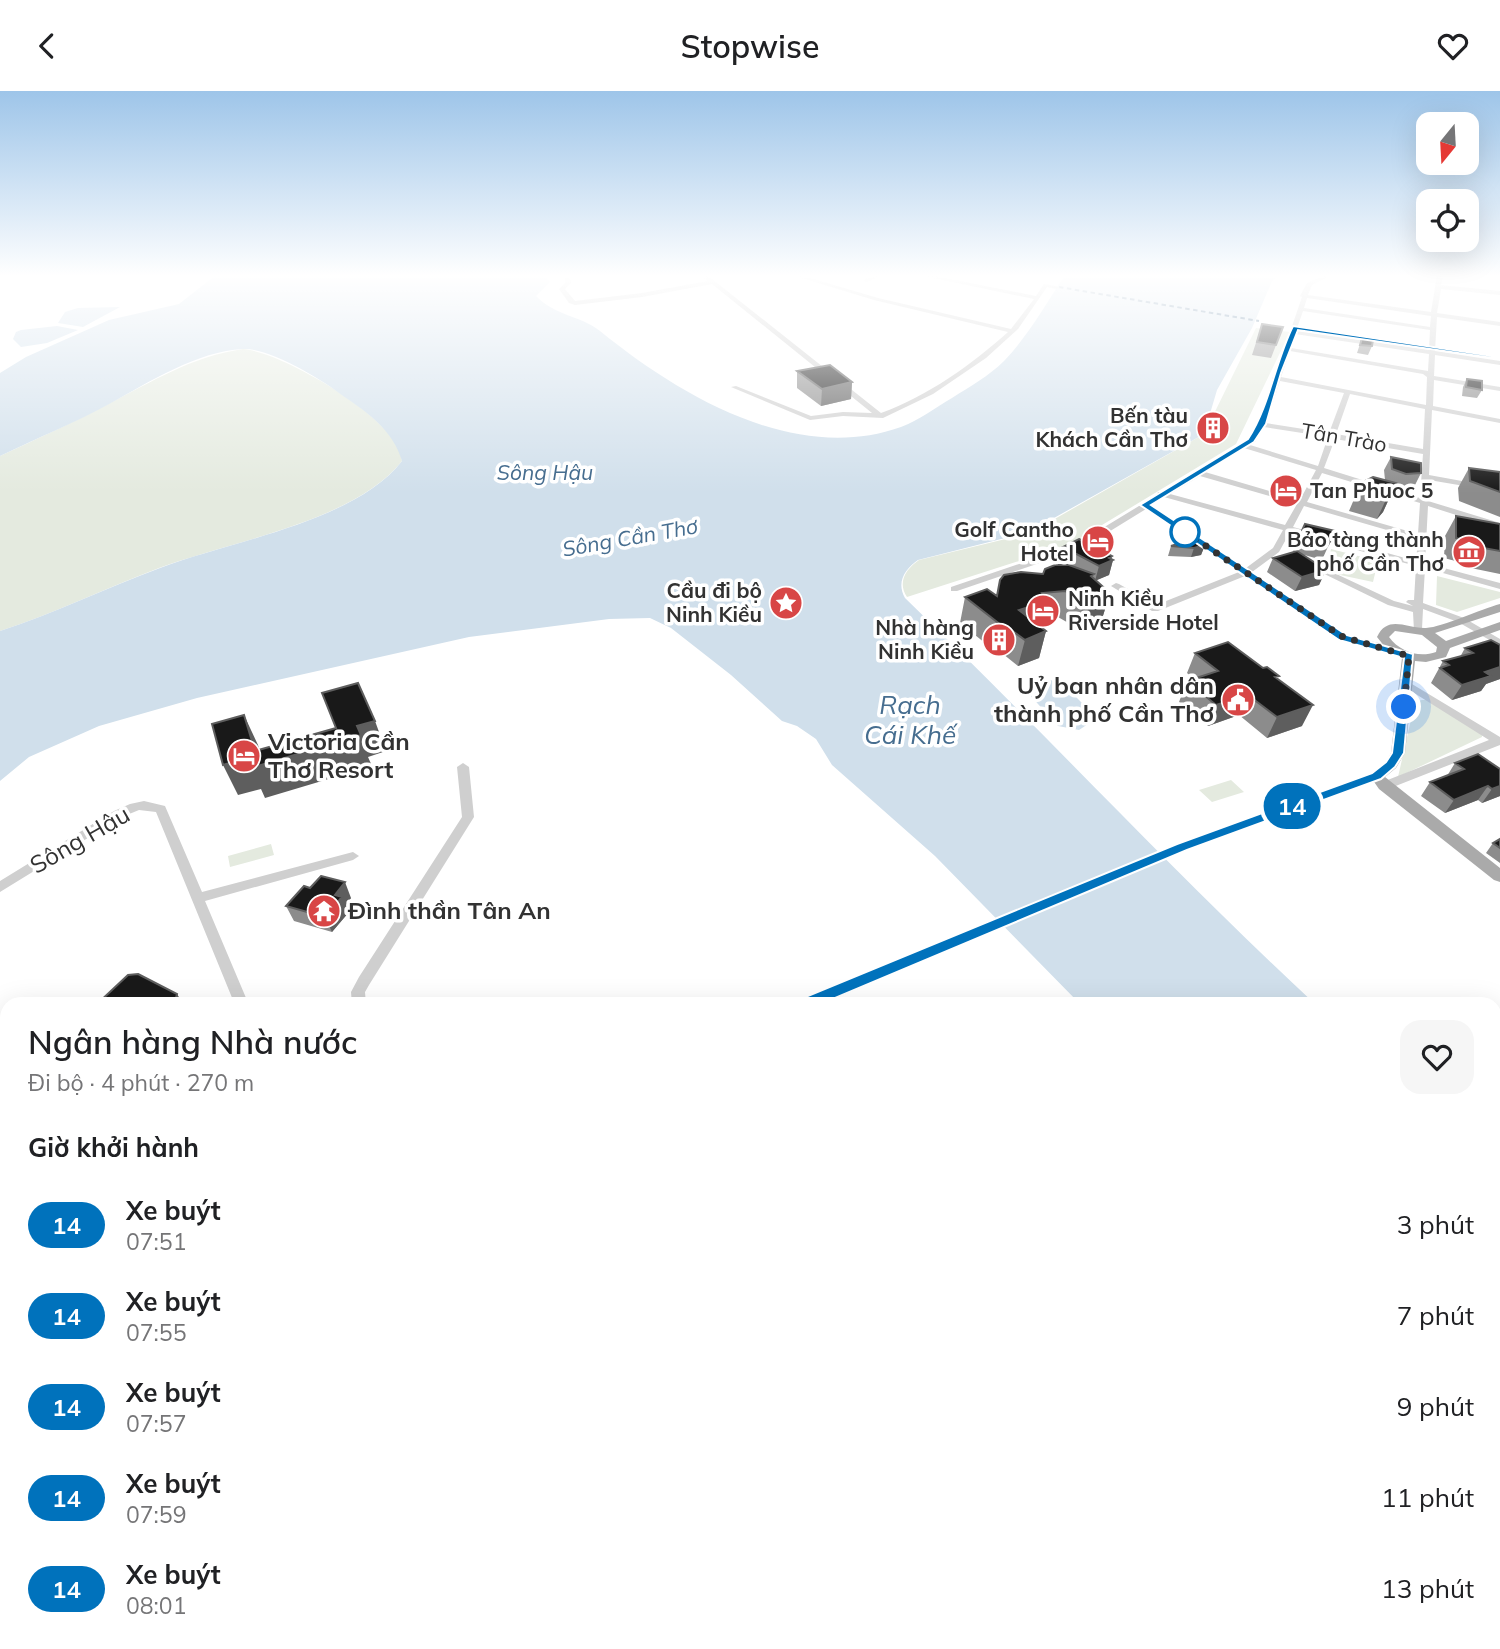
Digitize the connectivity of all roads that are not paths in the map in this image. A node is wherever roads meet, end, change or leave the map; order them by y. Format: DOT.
graph roads {
  1 [pos="795,348"];
  2 [pos="991,348"];
  3 [pos="1289,348"];
  4 [pos="1416,348"];
  5 [pos="1432,350"];
  6 [pos="1287,352"];
  7 [pos="1500,357"];
  8 [pos="1500,363"];
  9 [pos="1276,375"];
  10 [pos="1431,377"];
  11 [pos="734,387"];
  12 [pos="1500,389"];
  13 [pos="1347,394"];
  14 [pos="1429,405"];
  15 [pos="1500,414"];
  16 [pos="880,416"];
  17 [pos="1500,421"];
  18 [pos="1262,424"];
  19 [pos="1332,436"];
  20 [pos="1243,445"];
  21 [pos="1427,452"];
  22 [pos="1320,470"];
  23 [pos="1199,474"];
  24 [pos="1425,477"];
  25 [pos="1500,490"];
  26 [pos="1161,494"];
  27 [pos="1300,503"];
  28 [pos="1424,504"];
  29 [pos="1145,505"];
  30 [pos="1500,526"];
  31 [pos="1286,530"];
  32 [pos="1422,538"];
  33 [pos="1276,550"];
  34 [pos="1288,555"];
  35 [pos="1300,561"];
  36 [pos="1420,565"];
  37 [pos="1246,572"];
  38 [pos="1116,586"];
  39 [pos="1500,586"];
  40 [pos="954,589"];
  41 [pos="1418,607"];
  42 [pos="1500,608"];
  43 [pos="1461,620"];
  44 [pos="1500,626"];
  45 [pos="1421,630"];
  46 [pos="1483,632"];
  47 [pos="1500,643"];
  48 [pos="1444,646"];
  49 [pos="1392,649"];
  50 [pos="1409,656"];
  51 [pos="1407,684"];
  52 [pos="1499,741"];
  53 [pos="463,767"];
  54 [pos="1380,781"];
  55 [pos="353,856"];
  56 [pos="1500,876"];
  57 [pos="0,887"];
  58 [pos="197,898"];
  59 [pos="239,997"];
  60 [pos="358,997"];
  61 [pos="823,997"];
  1 -- 16 [label="street"];
  2 -- 16 [label="street"];
  3 -- 6 [label="street"];
  4 -- 5 [label="street"];
  5 -- 7 [label="street"];
  5 -- 8 [label="street"];
  5 -- 10 [label="street"];
  6 -- 9 [label="street"];
  6 -- 10 [label="street"];
  9 -- 13 [label="street"];
  9 -- 14 [label="street"];
  9 -- 18 [label="street"];
  10 -- 12 [label="street"];
  10 -- 14 [label="street"];
  11 -- 16 [label="street"];
  13 -- 14 [label="street"];
  13 -- 19 [label="street"];
  14 -- 15 [label="street"];
  14 -- 17 [label="street"];
  14 -- 21 [label="street"];
  18 -- 19 [label="street, Tân Trào"];
  18 -- 20 [label="street"];
  19 -- 21 [label="street, Tân Trào"];
  19 -- 22 [label="street"];
  20 -- 22 [label="street"];
  20 -- 23 [label="street"];
  21 -- 24 [label="street"];
  22 -- 27 [label="street"];
  22 -- 28 [label="street"];
  23 -- 26 [label="street"];
  23 -- 27 [label="street"];
  24 -- 25 [label="street"];
  24 -- 28 [label="street"];
  26 -- 29 [label="street"];
  26 -- 31 [label="street"];
  27 -- 31 [label="street"];
  27 -- 32 [label="street"];
  28 -- 30 [label="street"];
  28 -- 32 [label="street"];
  29 -- 37 [label="street"];
  29 -- 40 [label="street"];
  31 -- 33 [label="street"];
  31 -- 36 [label="street"];
  32 -- 36 [label="street"];
  33 -- 34 [label="street"];
  33 -- 37 [label="street"];
  35 -- 41 [label="street"];
  36 -- 39 [label="street"];
  36 -- 41 [label="street"];
  37 -- 38 [label="street"];
  37 -- 49 [label="street"];
  41 -- 43 [label="street"];
  41 -- 45 [label="street"];
  42 -- 43 [label="main road"];
  43 -- 45 [label="main road"];
  43 -- 46 [label="street"];
  44 -- 46 [label="main road"];
  45 -- 48 [label="main road"];
  45 -- 49 [label="main road"];
  46 -- 47 [label="street"];
  46 -- 48 [label="main road"];
  48 -- 50 [label="main road"];
  49 -- 50 [label="main road"];
  50 -- 51 [label="main road"];
  51 -- 52 [label="street"];
  51 -- 54 [label="main road"];
  52 -- 54 [label="street"];
  53 -- 60 [label="street"];
  54 -- 56 [label="main road"];
  54 -- 61 [label="street"];
  55 -- 58 [label="street"];
  57 -- 58 [label="street, Sông Hậu"];
  58 -- 59 [label="street, Sông Hậu"];
}
